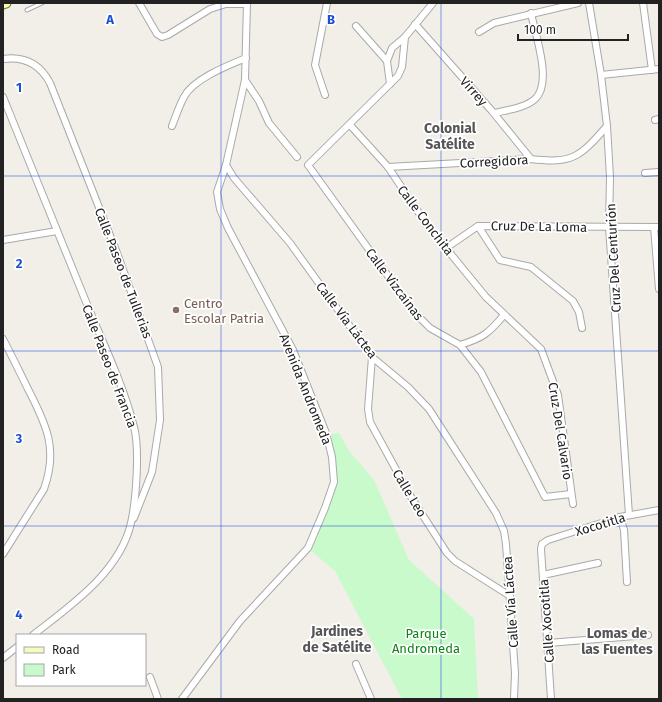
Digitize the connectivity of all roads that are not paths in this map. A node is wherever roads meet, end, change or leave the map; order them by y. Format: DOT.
graph roads {
  1 [pos="42,3"];
  2 [pos="139,3"];
  3 [pos="247,3"];
  4 [pos="327,3"];
  5 [pos="433,3"];
  6 [pos="576,3"];
  7 [pos="589,3"];
  8 [pos="642,3"];
  9 [pos="28,10"];
  10 [pos="531,13"];
  11 [pos="415,24"];
  12 [pos="356,26"];
  13 [pos="480,32"];
  14 [pos="405,36"];
  15 [pos="246,58"];
  16 [pos="3,59"];
  17 [pos="387,61"];
  18 [pos="659,69"];
  19 [pos="652,70"];
  20 [pos="601,75"];
  21 [pos="245,80"];
  22 [pos="390,84"];
  23 [pos="325,95"];
  24 [pos="3,97"];
  25 [pos="495,113"];
  26 [pos="350,125"];
  27 [pos="172,126"];
  28 [pos="607,126"];
  29 [pos="297,157"];
  30 [pos="531,159"];
  31 [pos="226,165"];
  32 [pos="388,167"];
  33 [pos="659,172"];
  34 [pos="645,173"];
  35 [pos="478,226"];
  36 [pos="609,227"];
  37 [pos="657,227"];
  38 [pos="57,231"];
  39 [pos="3,240"];
  40 [pos="446,248"];
  41 [pos="659,289"];
  42 [pos="504,315"];
  43 [pos="582,328"];
  44 [pos="3,339"];
  45 [pos="460,345"];
  46 [pos="372,357"];
  47 [pos="572,494"];
  48 [pos="573,504"];
  49 [pos="659,510"];
  50 [pos="629,515"];
  51 [pos="620,517"];
  52 [pos="131,524"];
  53 [pos="542,544"];
  54 [pos="3,554"];
  55 [pos="598,562"];
  56 [pos="543,575"];
  57 [pos="627,582"];
  58 [pos="510,596"];
  59 [pos="34,634"];
  60 [pos="648,635"];
  61 [pos="548,644"];
  62 [pos="16,648"];
  63 [pos="3,658"];
  64 [pos="356,664"];
  65 [pos="150,676"];
  66 [pos="158,699"];
  67 [pos="182,699"];
  68 [pos="371,699"];
  69 [pos="514,699"];
  70 [pos="551,699"];
  1 -- 9 [label="lane"];
  2 -- 3 [label="street"];
  3 -- 15 [label="street"];
  4 -- 23 [label="street"];
  5 -- 11 [label="street"];
  6 -- 10 [label="street"];
  7 -- 20 [label="street, Cruz Del Centurión"];
  8 -- 19 [label="street"];
  10 -- 13 [label="street"];
  10 -- 25 [label="street"];
  11 -- 14 [label="street"];
  11 -- 25 [label="street, Virrey"];
  12 -- 17 [label="street"];
  14 -- 17 [label="street"];
  14 -- 22 [label="street"];
  15 -- 21 [label="street"];
  15 -- 27 [label="street"];
  16 -- 52 [label="street, Calle Paseo de Tullerias"];
  17 -- 22 [label="street"];
  18 -- 19 [label="street"];
  19 -- 20 [label="street"];
  20 -- 28 [label="street, Cruz Del Centurión"];
  21 -- 29 [label="street"];
  21 -- 31 [label="street"];
  22 -- 26 [label="street"];
  24 -- 38 [label="street, Calle Paseo de Francia"];
  25 -- 30 [label="street, Virrey"];
  26 -- 32 [label="street, Calle Conchita"];
  26 -- 45 [label="street, Calle Vizcaínas"];
  28 -- 30 [label="street, Corregidora"];
  28 -- 36 [label="street, Cruz Del Centurión"];
  30 -- 32 [label="street, Corregidora"];
  31 -- 46 [label="street, Calle Vía Láctea"];
  31 -- 67 [label="street, Avenida Andromeda"];
  32 -- 40 [label="street, Calle Conchita"];
  33 -- 34 [label="street"];
  35 -- 36 [label="street, Cruz De La Loma"];
  35 -- 40 [label="street, Cruz De La Loma"];
  35 -- 43 [label="street"];
  36 -- 37 [label="street, Cruz De La Loma"];
  36 -- 50 [label="street, Cruz Del Centurión"];
  37 -- 41 [label="street"];
  38 -- 39 [label="street"];
  38 -- 52 [label="street, Calle Paseo de Francia"];
  40 -- 42 [label="street, Calle Conchita"];
  42 -- 45 [label="street"];
  42 -- 47 [label="street, Cruz Del Calvario"];
  44 -- 54 [label="street"];
  45 -- 47 [label="street, Calle Vizcaínas"];
  46 -- 58 [label="street, Calle Vía Láctea"];
  46 -- 58 [label="street, Calle Leo"];
  47 -- 48 [label="street, Cruz Del Calvario"];
  49 -- 50 [label="street, Xocotitla"];
  50 -- 51 [label="street, Xocotitla"];
  51 -- 53 [label="street, Xocotitla"];
  51 -- 57 [label="street"];
  52 -- 59 [label="street, Calle Paseo de Francia"];
  53 -- 56 [label="street, Calle Xocotitla"];
  55 -- 56 [label="street"];
  56 -- 61 [label="street, Calle Xocotitla"];
  58 -- 69 [label="street, Calle Vía Láctea"];
  60 -- 61 [label="street"];
  61 -- 70 [label="street, Calle Xocotitla"];
  62 -- 63 [label="street"];
  64 -- 68 [label="street"];
  65 -- 66 [label="street"];
}
